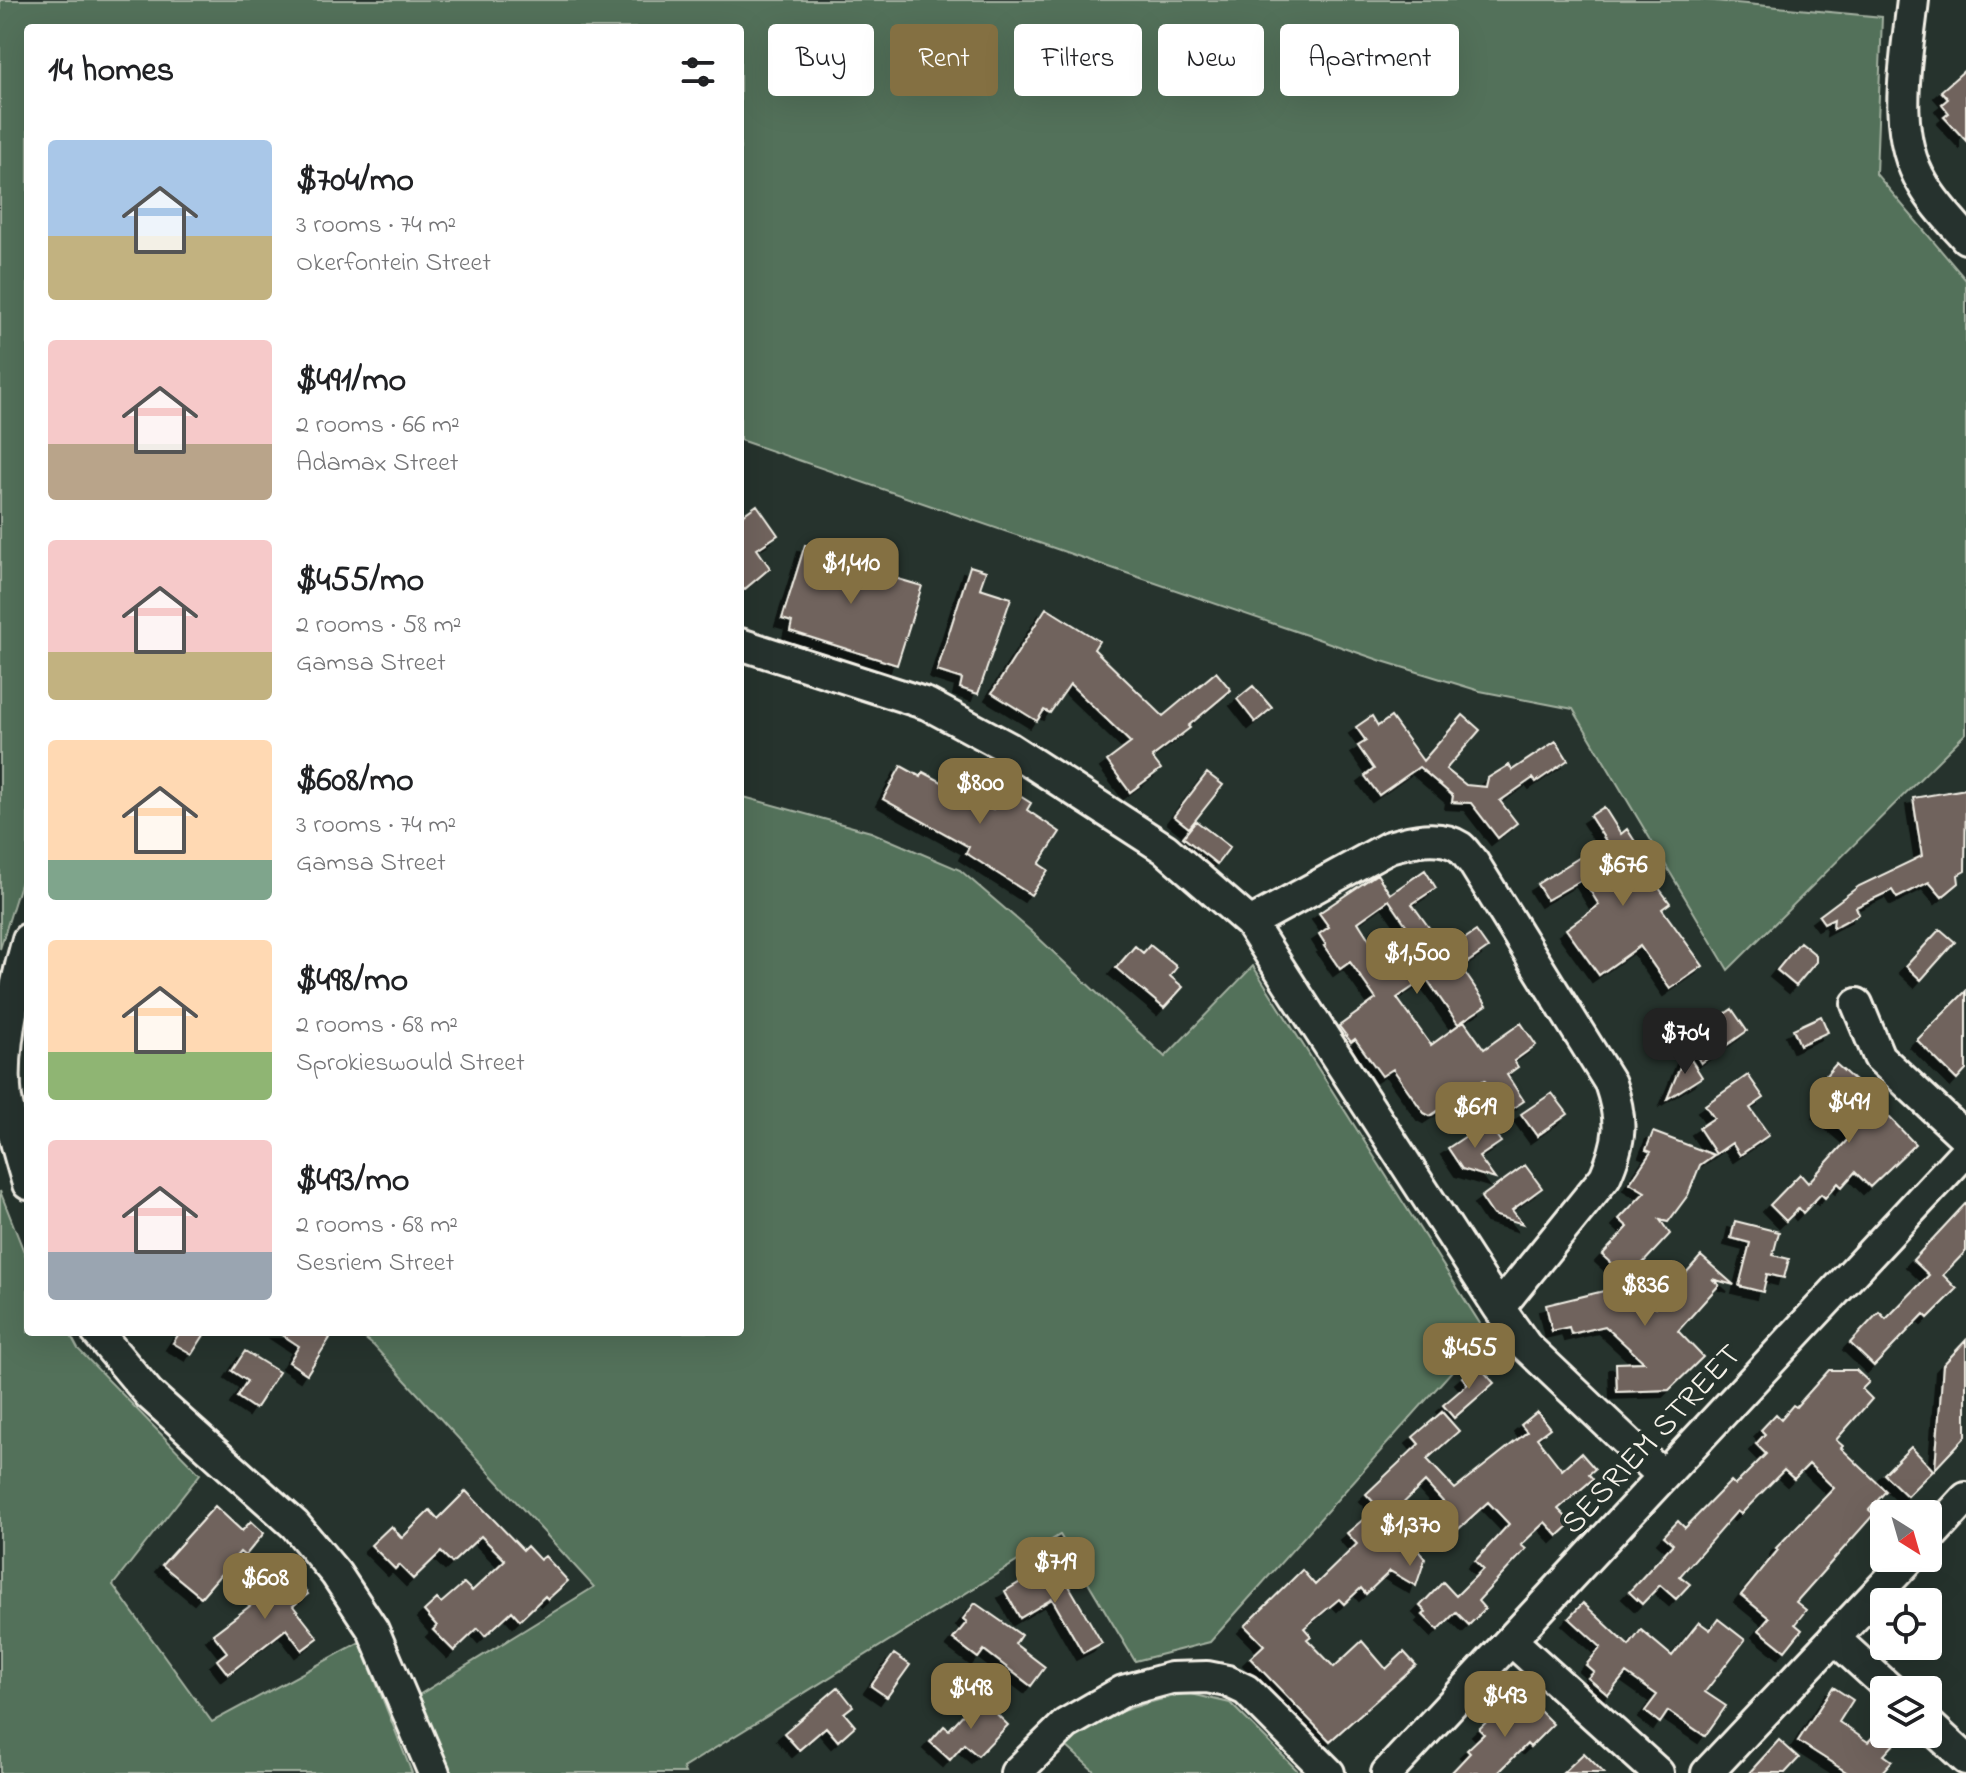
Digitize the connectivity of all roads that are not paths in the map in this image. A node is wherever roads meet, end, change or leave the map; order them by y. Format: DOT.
graph roads {
  1 [pos="1913,0"];
  2 [pos="1966,238"];
  3 [pos="744,645"];
  4 [pos="1250,923"];
  5 [pos="24,953"];
  6 [pos="1857,1004"];
  7 [pos="1966,1138"];
  8 [pos="1966,1151"];
  9 [pos="24,1168"];
  10 [pos="1499,1308"];
  11 [pos="100,1336"];
  12 [pos="1663,1476"];
  13 [pos="1966,1498"];
  14 [pos="1942,1524"];
  15 [pos="1897,1572"];
  16 [pos="1834,1638"];
  17 [pos="1511,1640"];
  18 [pos="1876,1676"];
  19 [pos="1942,1737"];
  20 [pos="1966,1759"];
  21 [pos="434,1773"];
  22 [pos="1016,1773"];
  23 [pos="1329,1773"];
  24 [pos="1387,1773"];
  25 [pos="1658,1773"];
  26 [pos="1707,1773"];
  1 -- 2 [label="street"];
  3 -- 4 [label="street"];
  4 -- 10 [label="street"];
  4 -- 10 [label="street"];
  5 -- 9 [label="street"];
  6 -- 7 [label="street"];
  8 -- 12 [label="street, SESRIEM STREET"];
  10 -- 12 [label="street"];
  11 -- 21 [label="street"];
  12 -- 17 [label="street, SESRIEM STREET"];
  13 -- 14 [label="street"];
  15 -- 16 [label="street"];
  16 -- 18 [label="street"];
  16 -- 26 [label="street"];
  17 -- 24 [label="street, SESRIEM STREET"];
  17 -- 25 [label="street"];
  19 -- 20 [label="street"];
  22 -- 23 [label="street"];
}
